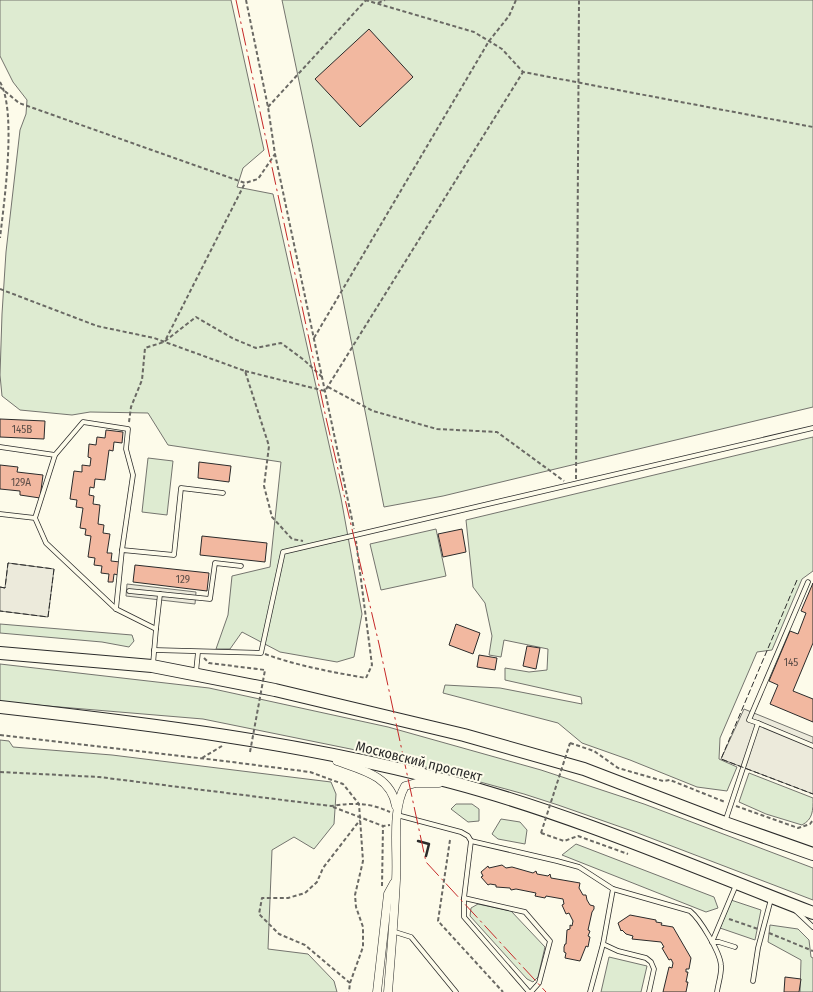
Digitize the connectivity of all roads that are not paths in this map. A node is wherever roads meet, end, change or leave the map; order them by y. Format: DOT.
graph roads {
  1 [pos="813,428"];
  2 [pos="0,447"];
  3 [pos="55,455"];
  4 [pos="223,493"];
  5 [pos="0,514"];
  6 [pos="35,518"];
  7 [pos="122,550"];
  8 [pos="241,566"];
  9 [pos="808,582"];
  10 [pos="129,591"];
  11 [pos="160,594"];
  12 [pos="116,609"];
  13 [pos="156,630"];
  14 [pos="154,650"];
  15 [pos="198,652"];
  16 [pos="0,653"];
  17 [pos="152,666"];
  18 [pos="196,675"];
  19 [pos="0,707"];
  20 [pos="758,724"];
  21 [pos="813,746"];
  22 [pos="317,753"];
  23 [pos="453,783"];
  24 [pos="397,815"];
  25 [pos="725,823"];
  26 [pos="471,841"];
  27 [pos="813,854"];
  28 [pos="396,879"];
  29 [pos="737,883"];
  30 [pos="613,889"];
  31 [pos="771,897"];
  32 [pos="464,898"];
  33 [pos="788,903"];
  34 [pos="813,913"];
  35 [pos="813,927"];
  36 [pos="392,931"];
  37 [pos="712,942"];
  38 [pos="602,944"];
  39 [pos="735,947"];
  40 [pos="754,981"];
  41 [pos="376,992"];
  42 [pos="388,992"];
  43 [pos="456,992"];
  44 [pos="530,992"];
  45 [pos="590,992"];
  46 [pos="649,992"];
  47 [pos="717,992"];
  1 -- 15 [label="lane"];
  2 -- 3 [label="lane"];
  3 -- 6 [label="lane"];
  3 -- 7 [label="lane"];
  4 -- 7 [label="lane"];
  5 -- 6 [label="lane"];
  6 -- 12 [label="lane"];
  7 -- 12 [label="lane"];
  8 -- 11 [label="lane"];
  9 -- 20 [label="lane"];
  10 -- 11 [label="lane"];
  11 -- 13 [label="lane"];
  12 -- 13 [label="lane"];
  13 -- 14 [label="lane"];
  14 -- 15 [label="lane"];
  14 -- 17 [label="lane"];
  15 -- 18 [label="lane"];
  16 -- 17 [label="main road"];
  17 -- 18 [label="main road"];
  18 -- 25 [label="main road"];
  19 -- 22 [label="main road, Московский проспект"];
  20 -- 21 [label="lane"];
  20 -- 25 [label="lane"];
  22 -- 23 [label="main road, Московский проспект"];
  22 -- 24 [label="street"];
  23 -- 24 [label="street"];
  23 -- 29 [label="main road, Московский проспект"];
  24 -- 26 [label="lane"];
  24 -- 28 [label="street"];
  25 -- 27 [label="main road"];
  26 -- 30 [label="lane"];
  26 -- 32 [label="lane"];
  28 -- 36 [label="street"];
  28 -- 41 [label="street"];
  29 -- 31 [label="main road, Московский проспект"];
  29 -- 37 [label="lane"];
  30 -- 37 [label="lane"];
  30 -- 38 [label="lane"];
  31 -- 33 [label="main road, Московский проспект"];
  31 -- 40 [label="lane"];
  32 -- 44 [label="lane"];
  32 -- 44 [label="lane"];
  33 -- 34 [label="main road, Московский проспект"];
  33 -- 35 [label="lane"];
  36 -- 42 [label="street"];
  36 -- 43 [label="lane"];
  37 -- 39 [label="lane"];
  37 -- 47 [label="lane"];
  38 -- 45 [label="lane"];
  38 -- 46 [label="lane"];
}
